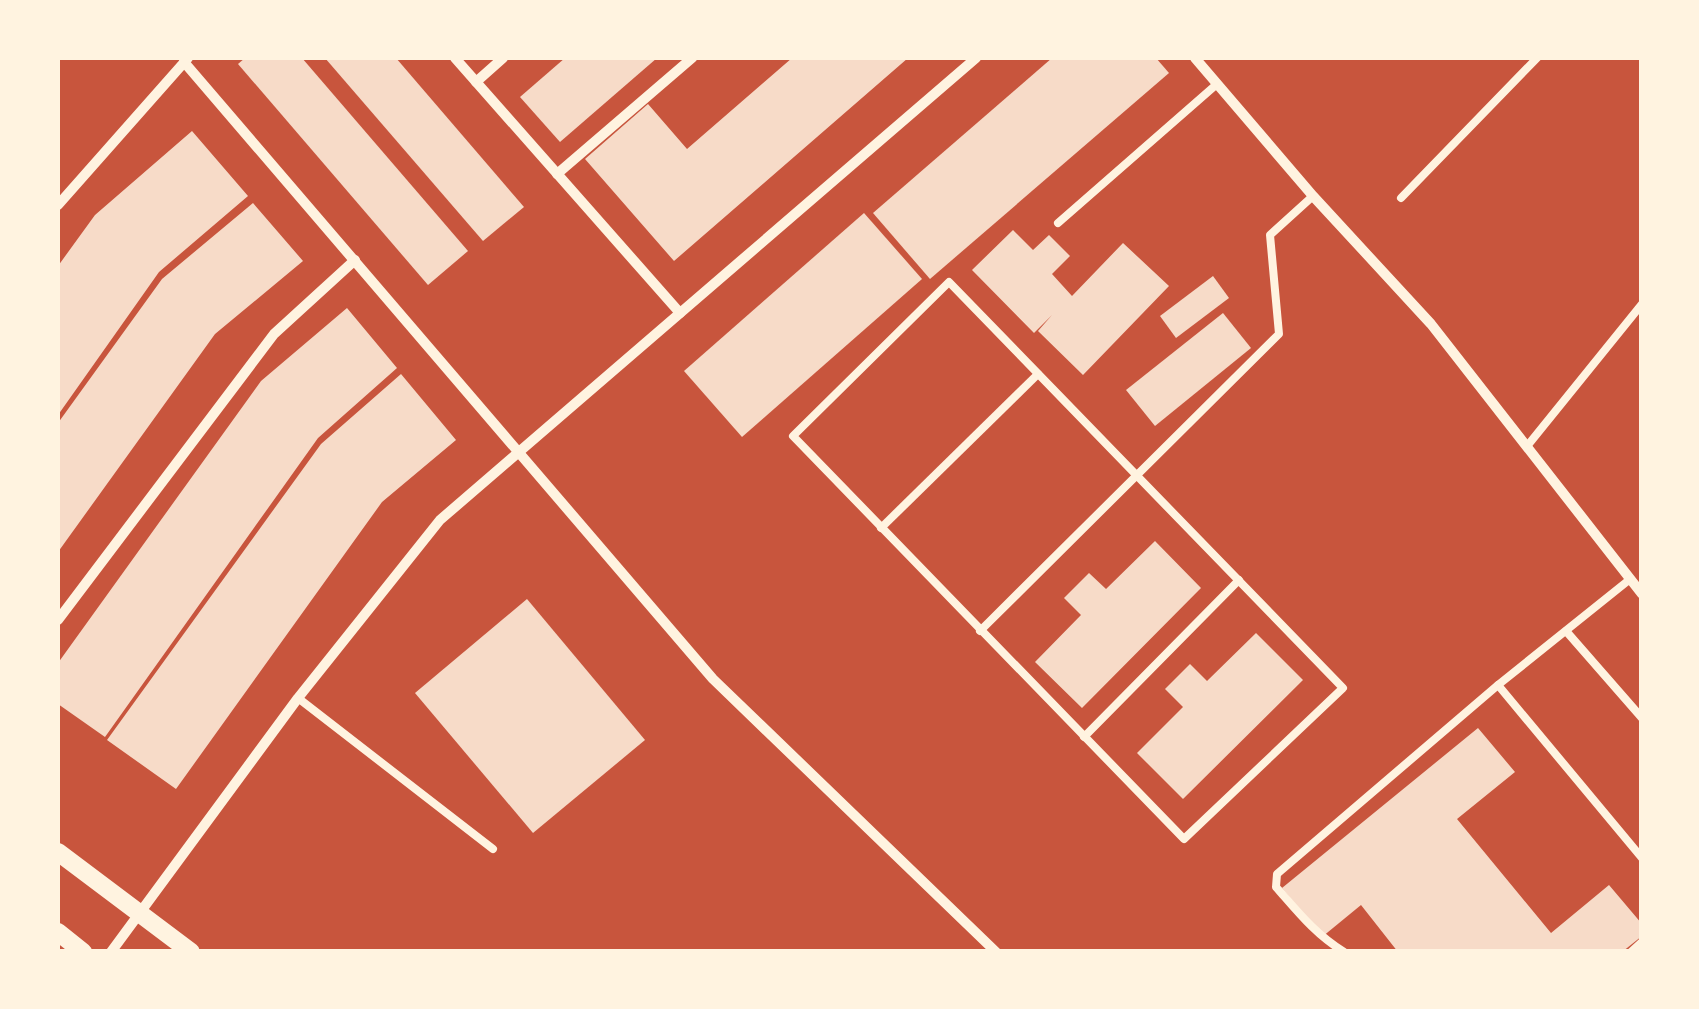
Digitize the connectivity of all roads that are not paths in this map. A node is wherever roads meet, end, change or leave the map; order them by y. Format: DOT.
graph roads {
  1 [pos="455,58"];
  2 [pos="504,58"];
  3 [pos="692,58"];
  4 [pos="976,58"];
  5 [pos="1194,58"];
  6 [pos="1537,58"];
  7 [pos="186,60"];
  8 [pos="476,82"];
  9 [pos="1218,84"];
  10 [pos="558,174"];
  11 [pos="1313,196"];
  12 [pos="1401,198"];
  13 [pos="58,205"];
  14 [pos="1058,224"];
  15 [pos="354,260"];
  16 [pos="1642,304"];
  17 [pos="680,313"];
  18 [pos="1038,374"];
  19 [pos="1528,444"];
  20 [pos="519,452"];
  21 [pos="1137,476"];
  22 [pos="881,528"];
  23 [pos="1239,580"];
  24 [pos="1629,580"];
  25 [pos="1642,594"];
  26 [pos="58,620"];
  27 [pos="1566,630"];
  28 [pos="980,631"];
  29 [pos="1498,685"];
  30 [pos="298,698"];
  31 [pos="1642,718"];
  32 [pos="1084,737"];
  33 [pos="493,850"];
  34 [pos="58,852"];
  35 [pos="1642,858"];
  36 [pos="138,914"];
  37 [pos="58,932"];
  38 [pos="1642,942"];
  39 [pos="83,952"];
  40 [pos="112,952"];
  41 [pos="191,952"];
  42 [pos="996,952"];
  43 [pos="1344,952"];
  44 [pos="1631,952"];
  1 -- 8 [label="street"];
  2 -- 8 [label="street"];
  3 -- 10 [label="street"];
  4 -- 17 [label="street"];
  5 -- 9 [label="street"];
  6 -- 12 [label="lane"];
  7 -- 13 [label="street"];
  7 -- 15 [label="street"];
  8 -- 10 [label="street"];
  9 -- 11 [label="street"];
  9 -- 14 [label="lane"];
  10 -- 17 [label="street"];
  11 -- 19 [label="street"];
  11 -- 21 [label="lane"];
  15 -- 20 [label="street"];
  15 -- 26 [label="street"];
  16 -- 19 [label="lane"];
  17 -- 20 [label="street"];
  18 -- 21 [label="lane"];
  18 -- 22 [label="lane"];
  18 -- 22 [label="lane"];
  19 -- 24 [label="street"];
  20 -- 30 [label="street"];
  20 -- 42 [label="street"];
  21 -- 23 [label="lane"];
  21 -- 28 [label="lane"];
  22 -- 28 [label="lane"];
  23 -- 32 [label="lane"];
  23 -- 32 [label="lane"];
  24 -- 25 [label="street"];
  24 -- 27 [label="lane"];
  27 -- 29 [label="lane"];
  27 -- 31 [label="lane"];
  28 -- 32 [label="lane"];
  29 -- 35 [label="lane"];
  29 -- 43 [label="lane"];
  30 -- 33 [label="lane"];
  30 -- 36 [label="street"];
  34 -- 36 [label="street"];
  36 -- 40 [label="street"];
  36 -- 41 [label="street"];
  37 -- 39 [label="street"];
  38 -- 44 [label="lane"];
}
